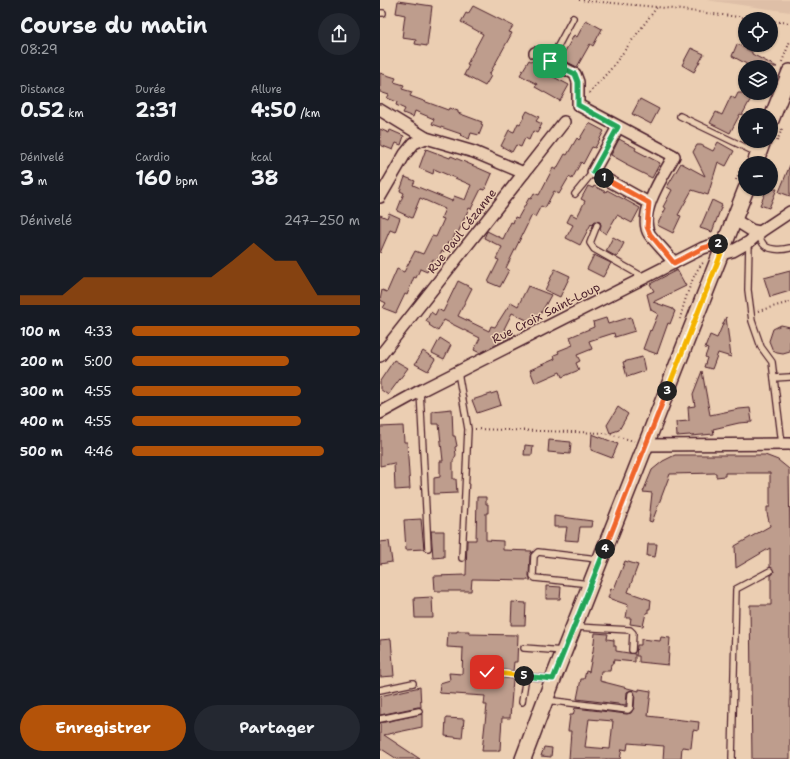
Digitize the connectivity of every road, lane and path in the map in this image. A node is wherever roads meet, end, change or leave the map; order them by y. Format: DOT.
graph roads {
  1 [pos="579,0"];
  2 [pos="657,7"];
  3 [pos="738,17"];
  4 [pos="573,18"];
  5 [pos="778,22"];
  6 [pos="790,23"];
  7 [pos="535,53"];
  8 [pos="550,61"];
  9 [pos="790,72"];
  10 [pos="578,105"];
  11 [pos="380,110"];
  12 [pos="680,116"];
  13 [pos="778,117"];
  14 [pos="564,122"];
  15 [pos="618,127"];
  16 [pos="426,138"];
  17 [pos="763,150"];
  18 [pos="593,172"];
  19 [pos="524,173"];
  20 [pos="575,194"];
  21 [pos="744,196"];
  22 [pos="380,197"];
  23 [pos="649,203"];
  24 [pos="790,212"];
  25 [pos="735,220"];
  26 [pos="597,225"];
  27 [pos="760,232"];
  28 [pos="749,242"];
  29 [pos="723,248"];
  30 [pos="790,248"];
  31 [pos="674,263"];
  32 [pos="645,278"];
  33 [pos="790,302"];
  34 [pos="751,313"];
  35 [pos="380,355"];
  36 [pos="458,372"];
  37 [pos="790,377"];
  38 [pos="774,378"];
  39 [pos="420,391"];
  40 [pos="380,413"];
  41 [pos="468,429"];
  42 [pos="640,443"];
  43 [pos="786,444"];
  44 [pos="428,548"];
  45 [pos="462,558"];
  46 [pos="600,560"];
  47 [pos="770,571"];
  48 [pos="590,584"];
  49 [pos="573,627"];
  50 [pos="524,648"];
  51 [pos="564,650"];
  52 [pos="632,650"];
  53 [pos="487,672"];
  54 [pos="526,676"];
  55 [pos="553,679"];
  56 [pos="413,683"];
  57 [pos="380,690"];
  58 [pos="631,694"];
  59 [pos="545,700"];
  60 [pos="522,702"];
  61 [pos="418,712"];
  62 [pos="380,719"];
  63 [pos="523,759"];
  64 [pos="732,759"];
  1 -- 2 [label="path"];
  2 -- 3 [label="path"];
  2 -- 10 [label="path"];
  4 -- 8 [label="lane"];
  5 -- 6 [label="path"];
  7 -- 8 [label="street"];
  8 -- 10 [label="street"];
  9 -- 13 [label="main road"];
  10 -- 15 [label="street"];
  11 -- 16 [label="street"];
  12 -- 17 [label="lane"];
  14 -- 19 [label="street, Rue Paul Cézanne"];
  15 -- 18 [label="street"];
  15 -- 23 [label="street"];
  16 -- 19 [label="street"];
  16 -- 22 [label="street"];
  18 -- 20 [label="lane"];
  18 -- 23 [label="street"];
  19 -- 35 [label="street, Rue Paul Cézanne"];
  21 -- 25 [label="main road"];
  23 -- 31 [label="street"];
  24 -- 27 [label="street, Rue Croix Saint-Loup"];
  25 -- 27 [label="street"];
  25 -- 29 [label="main road"];
  26 -- 32 [label="lane"];
  27 -- 28 [label="street, Rue Croix Saint-Loup"];
  27 -- 30 [label="lane"];
  28 -- 29 [label="street, Rue Croix Saint-Loup"];
  28 -- 34 [label="lane"];
  29 -- 31 [label="street, Rue Croix Saint-Loup"];
  29 -- 42 [label="main road"];
  31 -- 32 [label="street, Rue Croix Saint-Loup"];
  32 -- 36 [label="street, Rue Croix Saint-Loup"];
  33 -- 34 [label="path"];
  34 -- 38 [label="lane"];
  36 -- 39 [label="street, Rue Croix Saint-Loup"];
  36 -- 41 [label="lane"];
  37 -- 38 [label="lane"];
  38 -- 43 [label="lane"];
  39 -- 40 [label="street, Rue Croix Saint-Loup"];
  39 -- 44 [label="lane"];
  41 -- 42 [label="path"];
  41 -- 45 [label="lane"];
  42 -- 43 [label="street"];
  42 -- 46 [label="main road"];
  46 -- 48 [label="main road"];
  46 -- 48 [label="lane"];
  47 -- 64 [label="lane"];
  48 -- 49 [label="main road"];
  49 -- 51 [label="main road"];
  49 -- 52 [label="lane"];
  50 -- 51 [label="lane"];
  51 -- 55 [label="main road"];
  53 -- 54 [label="lane"];
  54 -- 55 [label="lane"];
  54 -- 60 [label="lane"];
  55 -- 59 [label="main road"];
  56 -- 57 [label="lane"];
  58 -- 59 [label="lane"];
  59 -- 63 [label="main road"];
  61 -- 62 [label="lane"];
}
